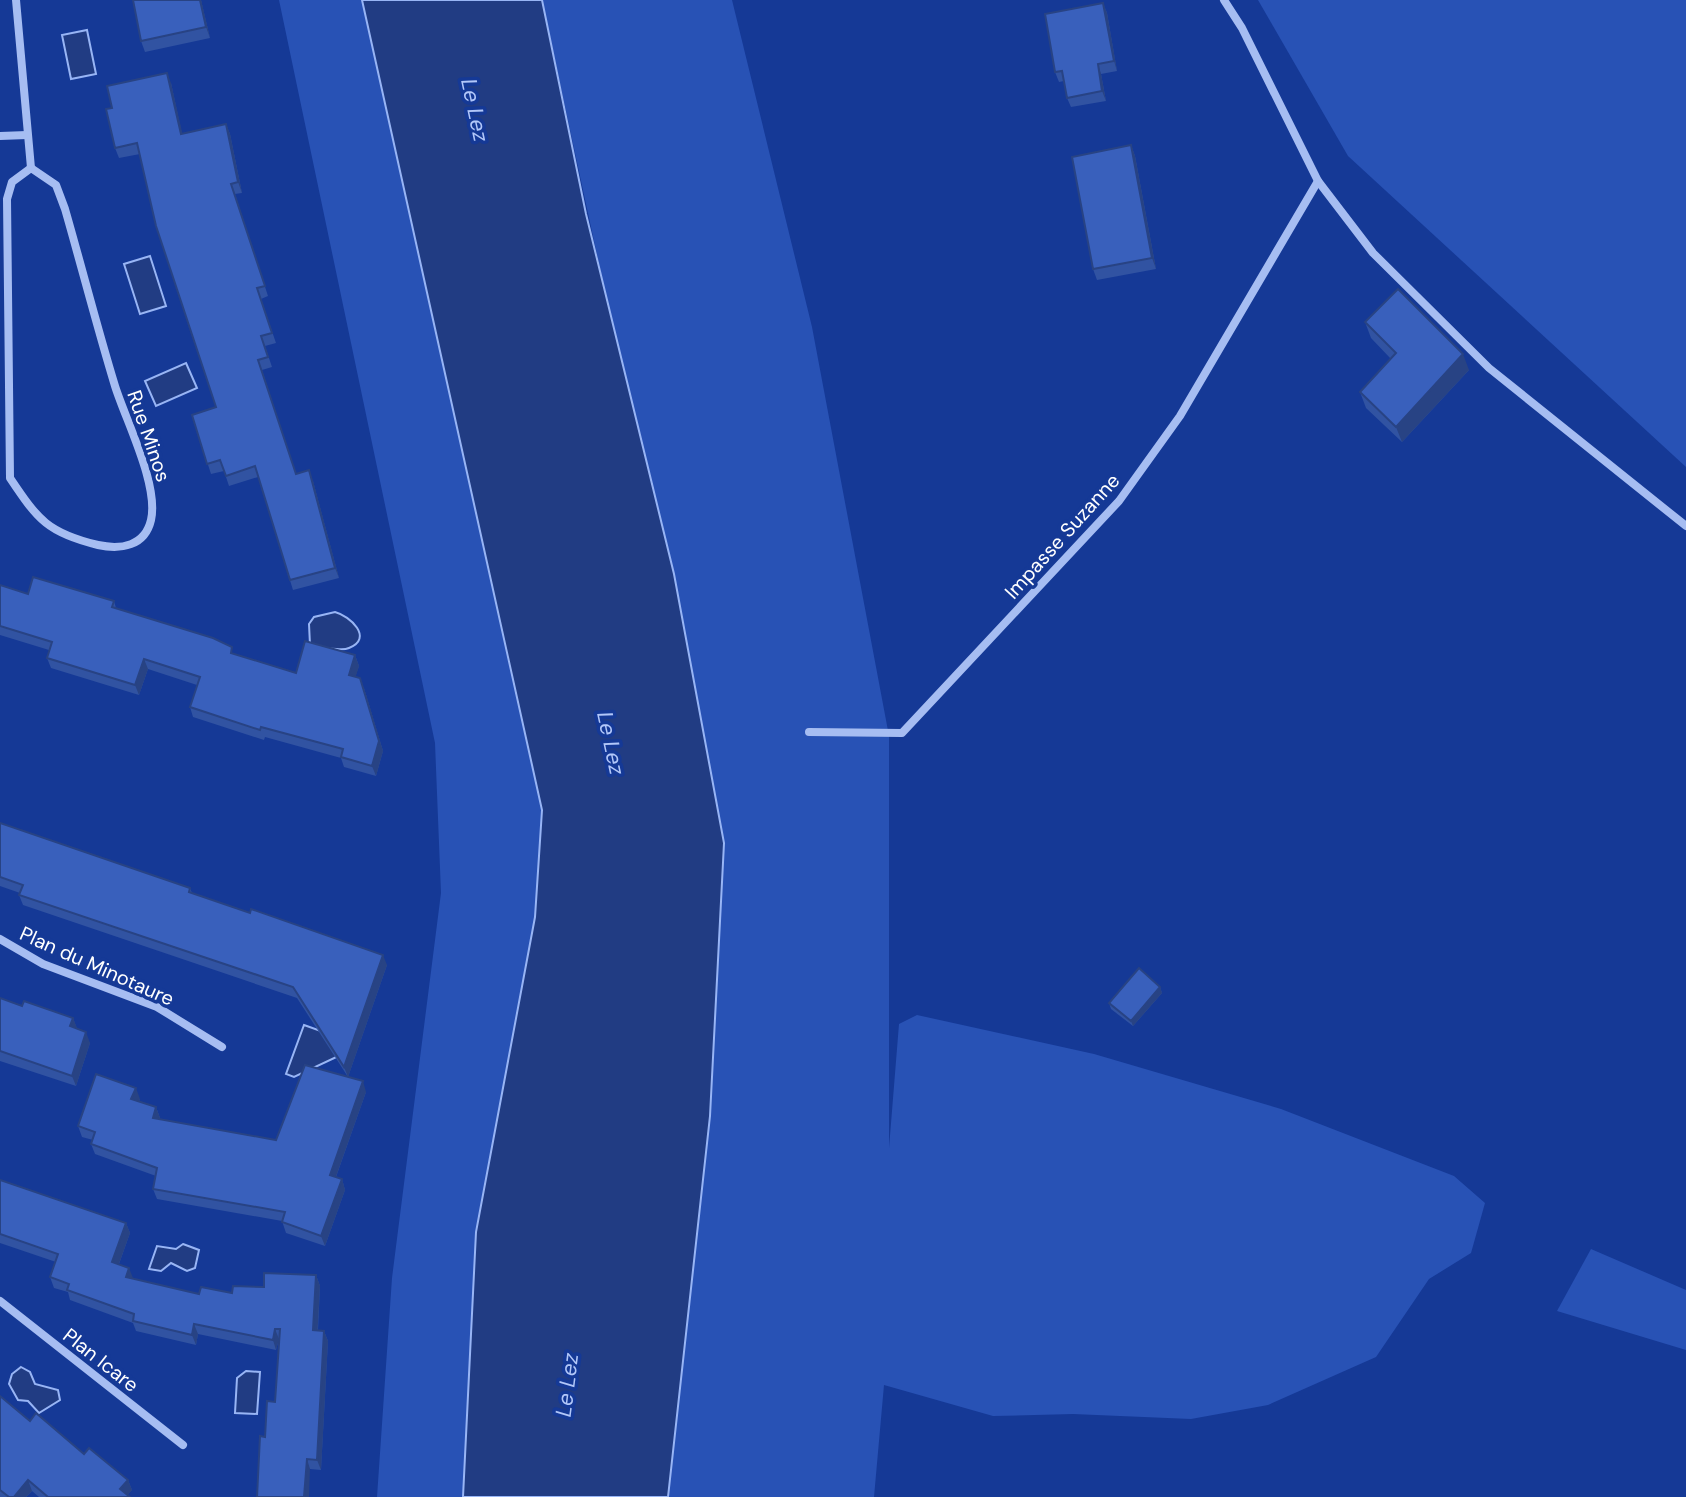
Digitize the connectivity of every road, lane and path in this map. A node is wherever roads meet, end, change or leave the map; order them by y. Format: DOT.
graph roads {
  1 [pos="16,0"];
  2 [pos="1224,0"];
  3 [pos="27,135"];
  4 [pos="0,136"];
  5 [pos="31,168"];
  6 [pos="1318,181"];
  7 [pos="1686,526"];
  8 [pos="809,732"];
  9 [pos="0,939"];
  10 [pos="222,1047"];
  11 [pos="0,1301"];
  12 [pos="183,1445"];
  1 -- 3 [label="street"];
  2 -- 6 [label="street"];
  3 -- 4 [label="street"];
  3 -- 5 [label="street"];
  5 -- 5 [label="street, Rue Minos"];
  6 -- 7 [label="street"];
  6 -- 8 [label="street, Impasse Suzanne"];
  9 -- 10 [label="street, Plan du Minotaure"];
  11 -- 12 [label="street, Plan Icare"];
}
